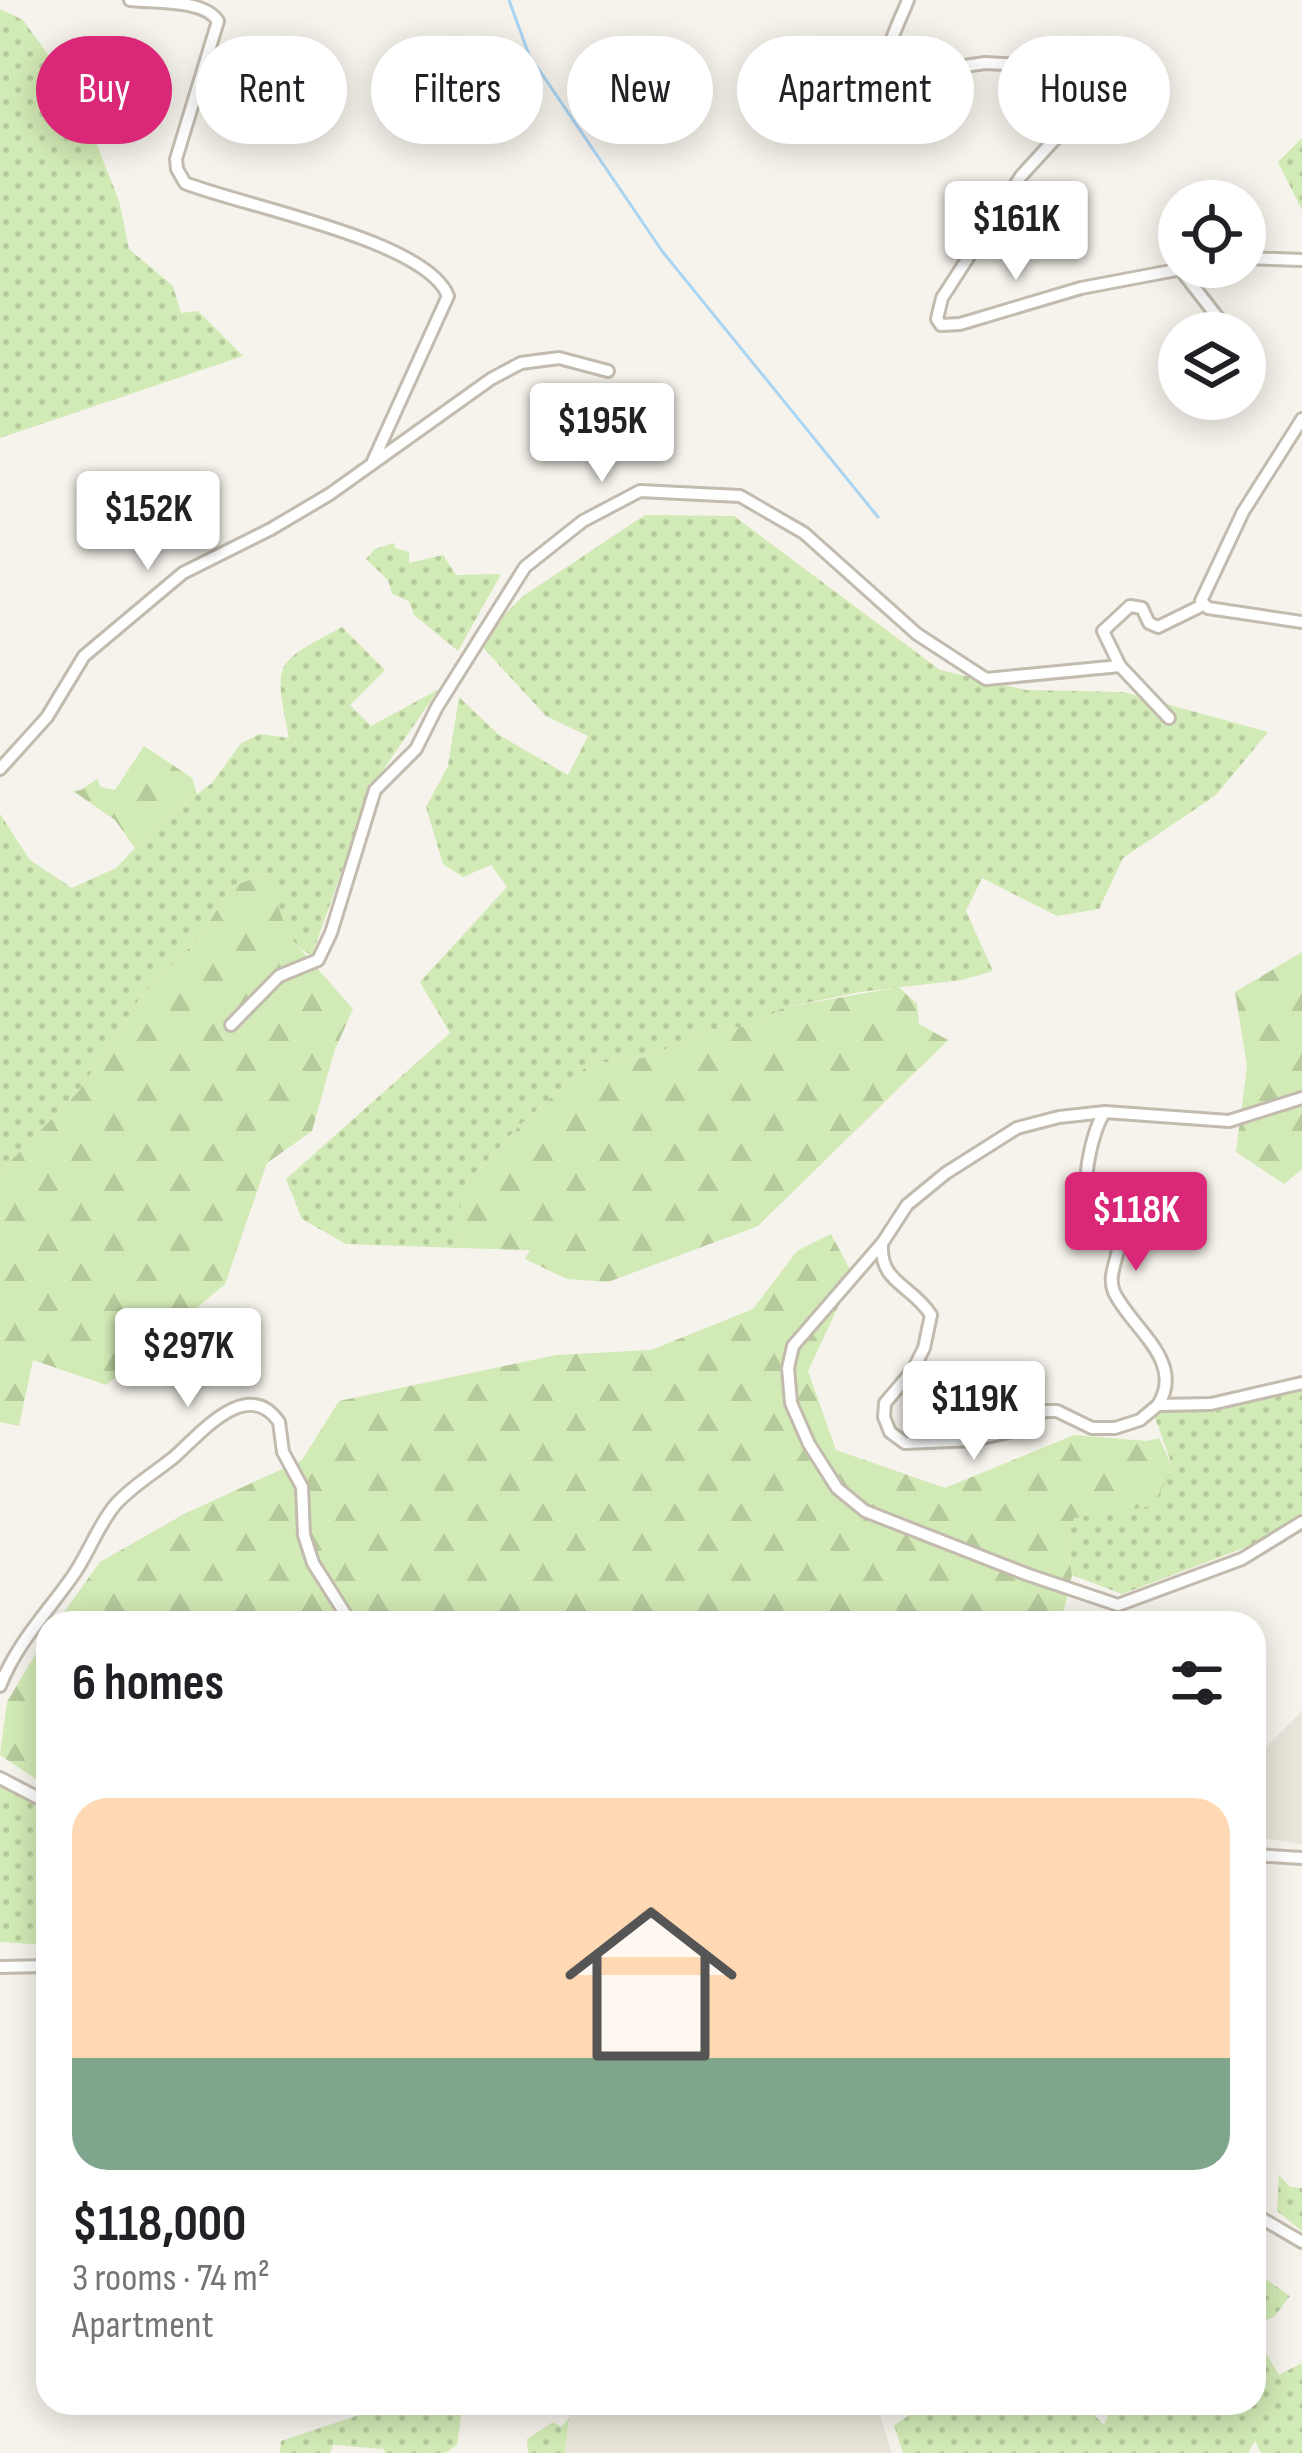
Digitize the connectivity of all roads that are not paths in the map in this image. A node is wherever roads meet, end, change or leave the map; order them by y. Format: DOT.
graph roads {
  1 [pos="130,0"];
  2 [pos="908,0"];
  3 [pos="1266,259"];
  4 [pos="1302,260"];
  5 [pos="1158,273"];
  6 [pos="608,371"];
  7 [pos="1302,419"];
  8 [pos="371,464"];
  9 [pos="1203,605"];
  10 [pos="1302,622"];
  11 [pos="1120,666"];
  12 [pos="1169,718"];
  13 [pos="0,769"];
  14 [pos="231,1025"];
  15 [pos="1302,1097"];
  16 [pos="1105,1112"];
  17 [pos="883,1242"];
  18 [pos="1302,1383"];
  19 [pos="1158,1405"];
  20 [pos="1302,1522"];
  21 [pos="44,1611"];
  22 [pos="343,1611"];
  23 [pos="36,1621"];
  24 [pos="0,1686"];
  25 [pos="0,1778"];
  26 [pos="36,1797"];
  27 [pos="1266,1856"];
  28 [pos="1301,1858"];
  29 [pos="1302,1872"];
  30 [pos="36,1966"];
  31 [pos="0,1967"];
  32 [pos="1266,2221"];
  33 [pos="1302,2242"];
  1 -- 8 [label="street"];
  2 -- 5 [label="street"];
  3 -- 4 [label="street"];
  6 -- 8 [label="street"];
  7 -- 9 [label="street"];
  8 -- 13 [label="street"];
  9 -- 10 [label="street"];
  9 -- 11 [label="street"];
  11 -- 12 [label="street"];
  11 -- 14 [label="street"];
  15 -- 16 [label="street"];
  16 -- 17 [label="street"];
  16 -- 19 [label="street"];
  17 -- 19 [label="street"];
  17 -- 20 [label="street"];
  18 -- 19 [label="street"];
  21 -- 22 [label="street"];
  23 -- 24 [label="street"];
  25 -- 26 [label="street"];
  27 -- 28 [label="street"];
  28 -- 29 [label="street"];
  30 -- 31 [label="street"];
  32 -- 33 [label="street"];
}
